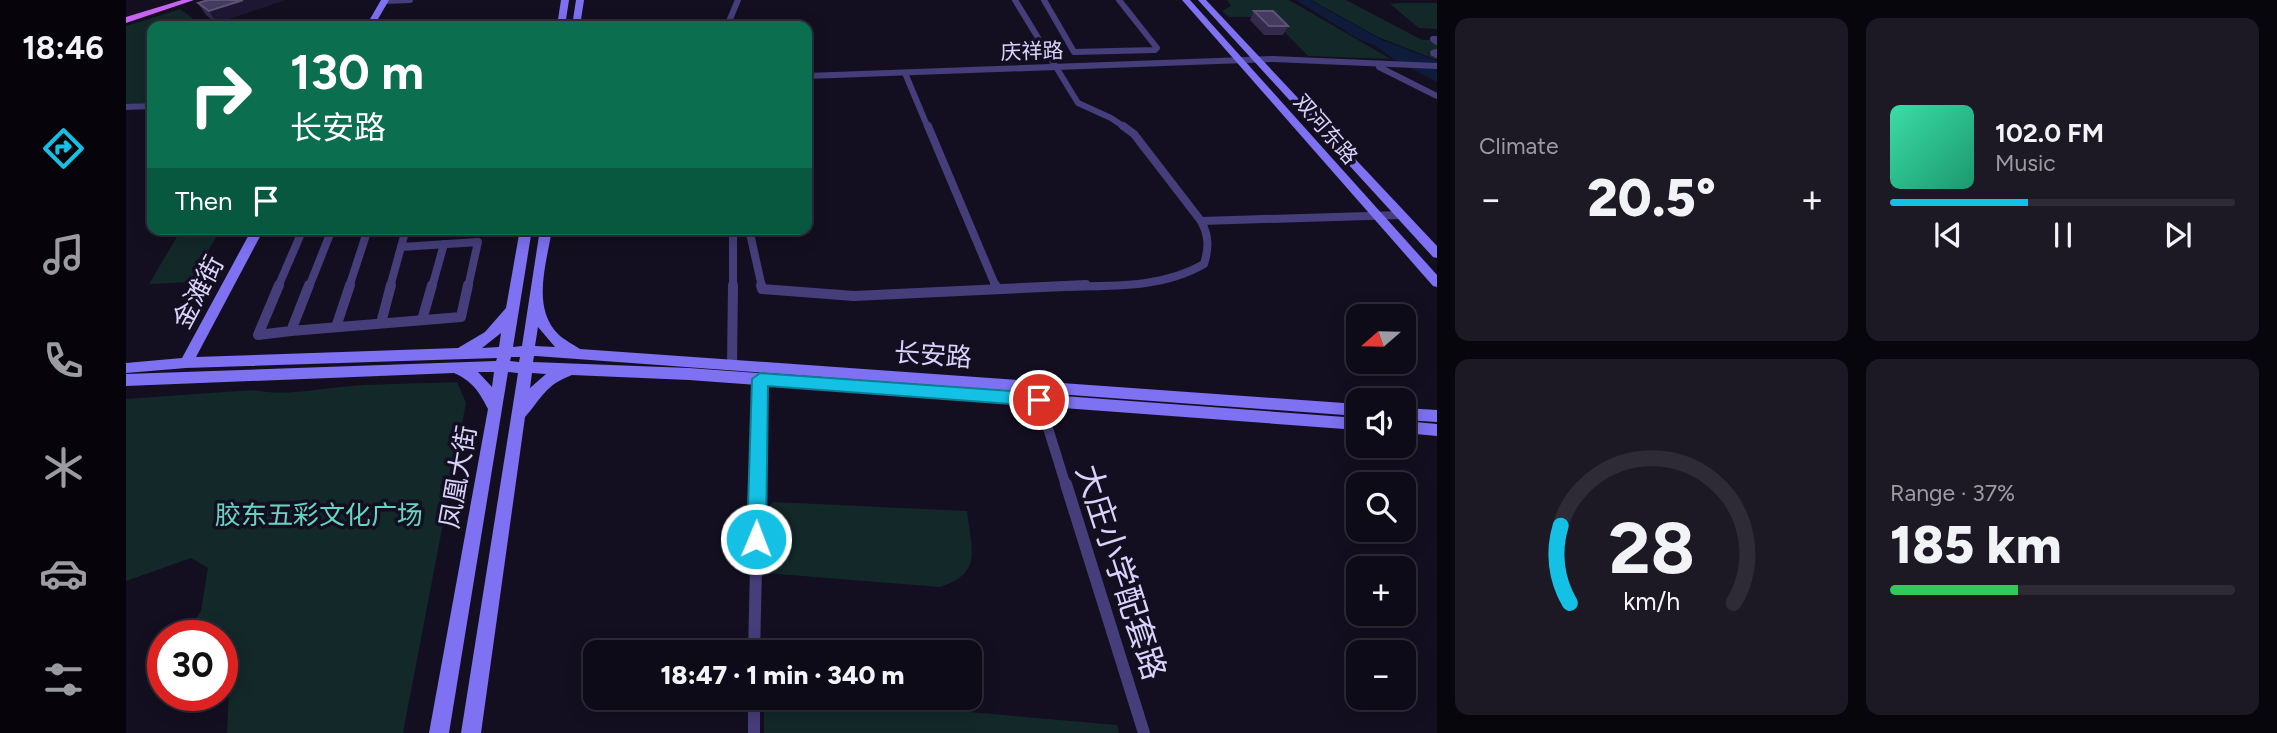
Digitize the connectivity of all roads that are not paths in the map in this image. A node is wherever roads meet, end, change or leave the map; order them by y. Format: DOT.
graph roads {
  1 [pos="170,0"];
  2 [pos="190,0"];
  3 [pos="410,0"];
  4 [pos="565,0"];
  5 [pos="580,0"];
  6 [pos="738,0"];
  7 [pos="1015,0"];
  8 [pos="1044,0"];
  9 [pos="1119,0"];
  10 [pos="1186,0"];
  11 [pos="1202,0"];
  12 [pos="384,1"];
  13 [pos="126,14"];
  14 [pos="126,20"];
  15 [pos="373,21"];
  16 [pos="562,21"];
  17 [pos="577,21"];
  18 [pos="728,21"];
  19 [pos="1258,60"];
  20 [pos="1240,61"];
  21 [pos="1395,66"];
  22 [pos="1380,67"];
  23 [pos="1056,68"];
  24 [pos="1437,68"];
  25 [pos="905,73"];
  26 [pos="812,76"];
  27 [pos="1437,96"];
  28 [pos="147,106"];
  29 [pos="126,107"];
  30 [pos="1401,215"];
  31 [pos="1377,217"];
  32 [pos="1201,221"];
  33 [pos="255,235"];
  34 [pos="300,235"];
  35 [pos="330,235"];
  36 [pos="366,235"];
  37 [pos="404,235"];
  38 [pos="525,235"];
  39 [pos="545,235"];
  40 [pos="733,235"];
  41 [pos="749,235"];
  42 [pos="444,244"];
  43 [pos="401,247"];
  44 [pos="1437,254"];
  45 [pos="1437,283"];
  46 [pos="997,289"];
  47 [pos="535,300"];
  48 [pos="513,305"];
  49 [pos="422,320"];
  50 [pos="381,323"];
  51 [pos="336,327"];
  52 [pos="291,331"];
  53 [pos="581,354"];
  54 [pos="503,359"];
  55 [pos="525,359"];
  56 [pos="451,360"];
  57 [pos="186,363"];
  58 [pos="733,365"];
  59 [pos="126,368"];
  60 [pos="574,369"];
  61 [pos="177,377"];
  62 [pos="760,379"];
  63 [pos="126,380"];
  64 [pos="1037,393"];
  65 [pos="495,408"];
  66 [pos="1346,409"];
  67 [pos="1416,415"];
  68 [pos="1437,416"];
  69 [pos="516,423"];
  70 [pos="1346,423"];
  71 [pos="1416,428"];
  72 [pos="1437,430"];
  73 [pos="754,640"];
  74 [pos="754,710"];
  75 [pos="439,733"];
  76 [pos="471,733"];
  77 [pos="754,733"];
  78 [pos="1144,733"];
  1 -- 13 [label="main road"];
  2 -- 14 [label="main road"];
  3 -- 12 [label="street"];
  4 -- 16 [label="street"];
  5 -- 17 [label="street"];
  6 -- 18 [label="street"];
  7 -- 23 [label="street"];
  8 -- 9 [label="street"];
  10 -- 20 [label="street, 双河东路"];
  11 -- 19 [label="street, 双河东路"];
  12 -- 15 [label="street"];
  19 -- 20 [label="street, 庆祥路"];
  19 -- 21 [label="street, 庆祥路"];
  19 -- 22 [label="street, 庆祥路"];
  19 -- 30 [label="street, 双河东路"];
  20 -- 23 [label="street, 庆祥路"];
  20 -- 31 [label="street, 双河东路"];
  21 -- 22 [label="street, 庆祥路"];
  21 -- 24 [label="street, 庆祥路"];
  22 -- 27 [label="street"];
  23 -- 25 [label="street, 庆祥路"];
  23 -- 32 [label="street"];
  25 -- 26 [label="street, 庆祥路"];
  25 -- 46 [label="street"];
  28 -- 29 [label="street"];
  30 -- 31 [label="street"];
  30 -- 44 [label="street, 双河东路"];
  31 -- 32 [label="street"];
  31 -- 45 [label="street, 双河东路"];
  32 -- 46 [label="street"];
  33 -- 57 [label="street, 金滩街"];
  34 -- 52 [label="street"];
  35 -- 52 [label="street"];
  36 -- 51 [label="street"];
  37 -- 43 [label="street"];
  38 -- 48 [label="street, 凤凰大街"];
  39 -- 47 [label="street, 凤凰大街"];
  40 -- 58 [label="street"];
  41 -- 46 [label="street"];
  42 -- 43 [label="street"];
  42 -- 49 [label="street"];
  42 -- 49 [label="street"];
  43 -- 50 [label="street"];
  47 -- 53 [label="street"];
  47 -- 55 [label="street, 凤凰大街"];
  48 -- 54 [label="street, 凤凰大街"];
  48 -- 56 [label="street"];
  49 -- 50 [label="street"];
  50 -- 51 [label="street"];
  51 -- 52 [label="street"];
  53 -- 55 [label="street, 长安路"];
  53 -- 58 [label="street, 长安路"];
  54 -- 55 [label="street"];
  54 -- 56 [label="street"];
  54 -- 65 [label="street, 凤凰大街"];
  55 -- 60 [label="street, 长安路"];
  55 -- 69 [label="street, 凤凰大街"];
  56 -- 57 [label="street"];
  56 -- 61 [label="street"];
  56 -- 65 [label="street"];
  57 -- 59 [label="street"];
  57 -- 61 [label="street, 金滩街"];
  58 -- 64 [label="street, 长安路"];
  60 -- 62 [label="street, 长安路"];
  60 -- 69 [label="street"];
  61 -- 63 [label="street"];
  62 -- 64 [label="street, 长安路"];
  62 -- 73 [label="street"];
  64 -- 66 [label="street, 长安路"];
  64 -- 70 [label="street, 长安路"];
  64 -- 78 [label="street, 大庄小学配套路"];
  65 -- 75 [label="street, 凤凰大街"];
  67 -- 68 [label="street"];
  69 -- 76 [label="street, 凤凰大街"];
  71 -- 72 [label="street"];
  74 -- 77 [label="street"];
}
